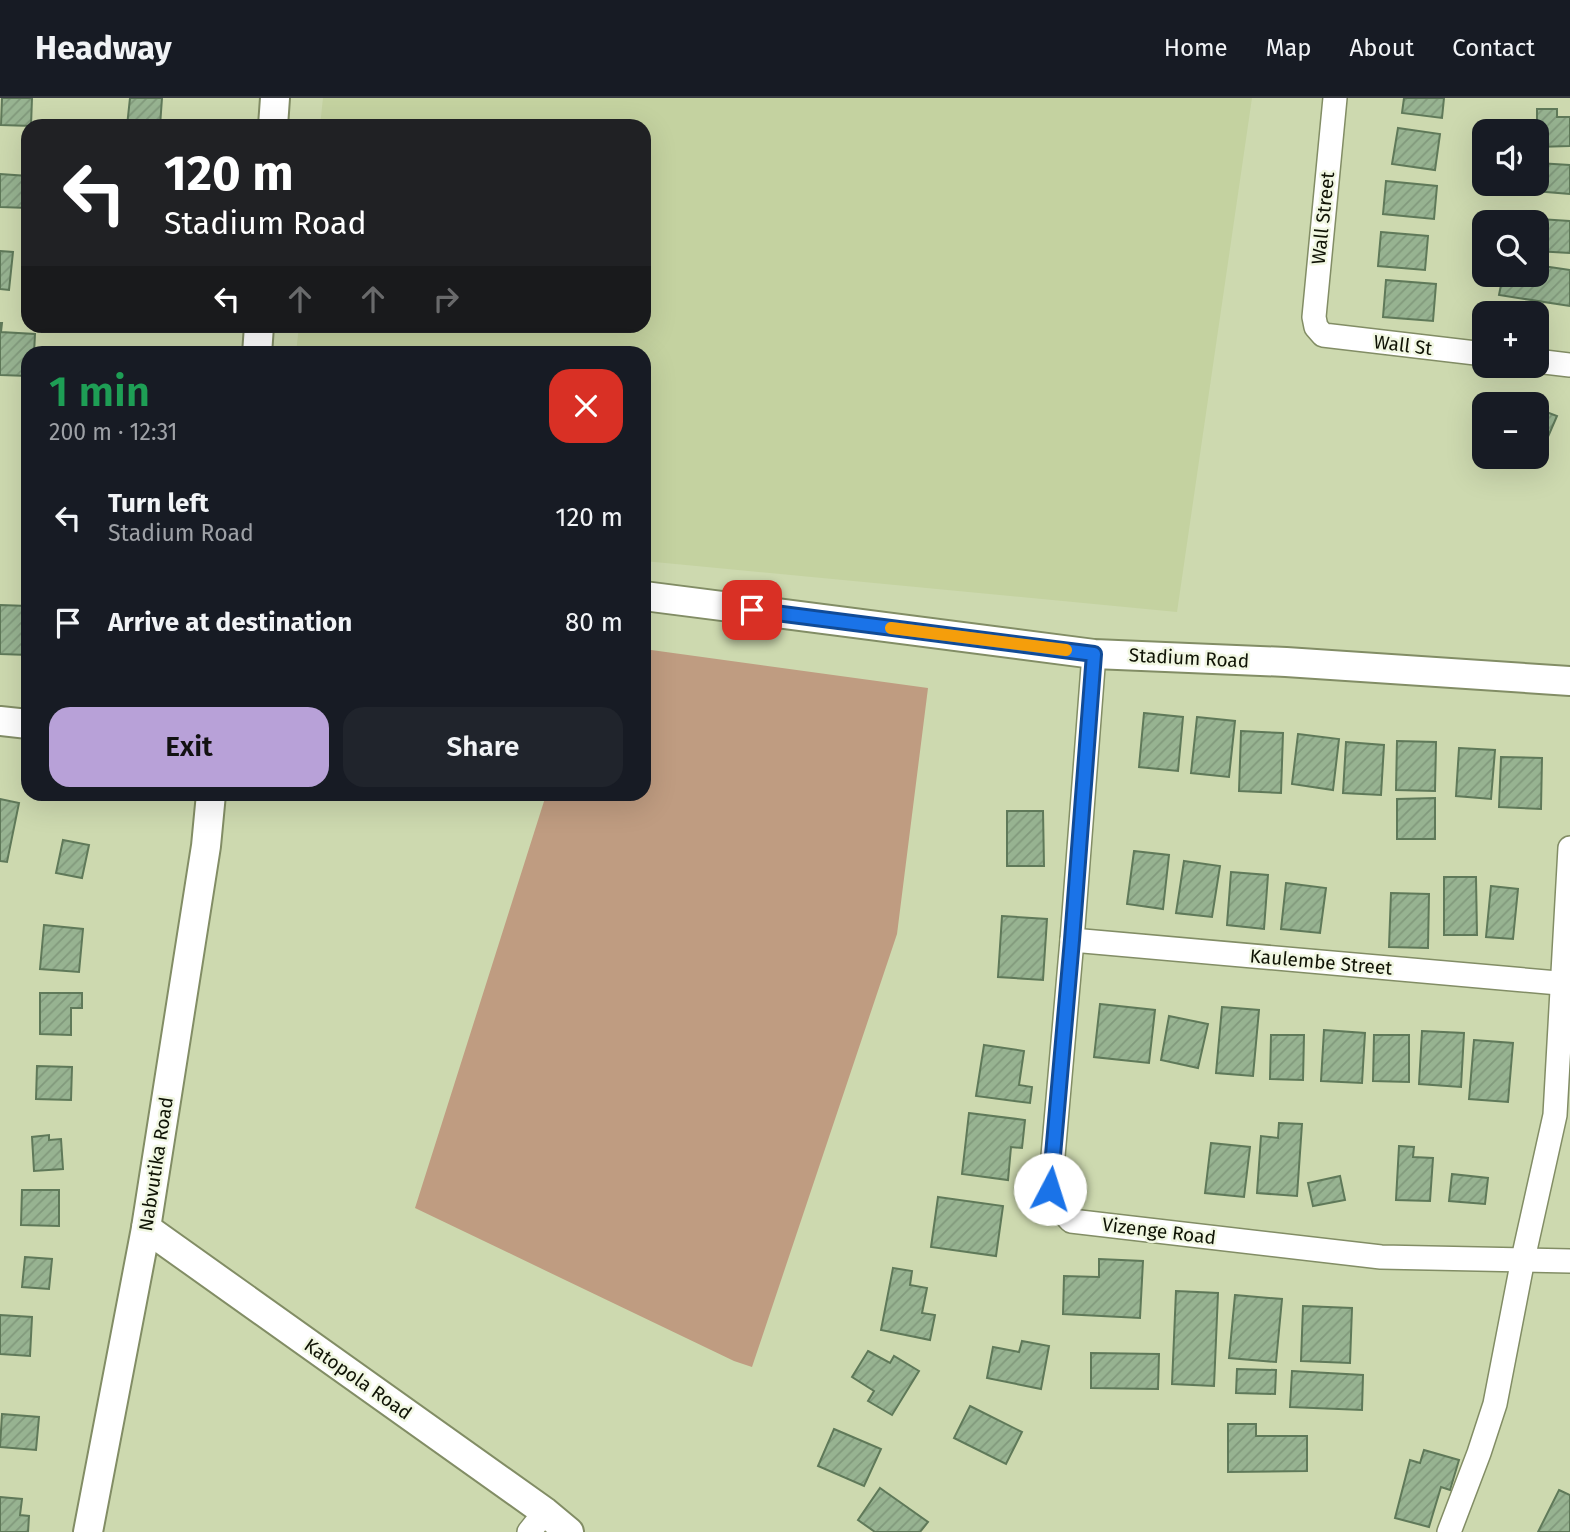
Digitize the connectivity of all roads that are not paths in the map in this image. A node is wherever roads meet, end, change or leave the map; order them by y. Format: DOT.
graph roads {
  1 [pos="275,98"];
  2 [pos="1335,98"];
  3 [pos="274,119"];
  4 [pos="1323,335"];
  5 [pos="1472,353"];
  6 [pos="1549,363"];
  7 [pos="1570,365"];
  8 [pos="651,597"];
  9 [pos="1094,654"];
  10 [pos="1570,681"];
  11 [pos="0,721"];
  12 [pos="21,723"];
  13 [pos="210,801"];
  14 [pos="1570,848"];
  15 [pos="1072,940"];
  16 [pos="1566,984"];
  17 [pos="146,1228"];
  18 [pos="1523,1259"];
  19 [pos="1570,1261"];
  20 [pos="537,1522"];
  21 [pos="88,1532"];
  22 [pos="569,1532"];
  23 [pos="1449,1532"];
  1 -- 3 [label="street"];
  2 -- 4 [label="street, Wall Street"];
  4 -- 5 [label="street, Wall St"];
  6 -- 7 [label="street"];
  8 -- 9 [label="street, Stadium Road"];
  9 -- 10 [label="street, Stadium Road"];
  9 -- 15 [label="street, Vizenge Road"];
  11 -- 12 [label="street"];
  13 -- 17 [label="street, Nabvutika Road"];
  14 -- 16 [label="street"];
  15 -- 16 [label="street, Kaulembe Street"];
  15 -- 18 [label="street, Vizenge Road"];
  16 -- 18 [label="street"];
  17 -- 20 [label="street, Katopola Road"];
  17 -- 21 [label="street, Nabvutika Road"];
  18 -- 19 [label="street, Vizenge Road"];
  18 -- 23 [label="street"];
  20 -- 22 [label="street, Katopola Road"];
}
